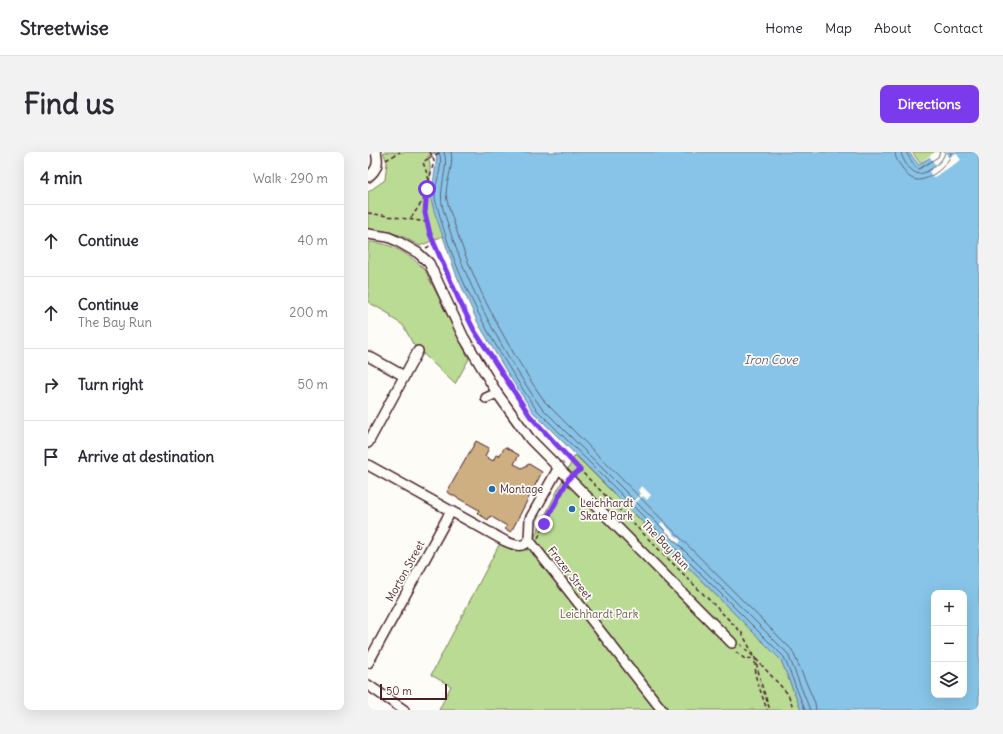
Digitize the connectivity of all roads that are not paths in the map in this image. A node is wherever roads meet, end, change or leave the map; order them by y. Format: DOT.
graph roads {
  1 [pos="376,152"];
  2 [pos="368,177"];
  3 [pos="368,234"];
  4 [pos="418,351"];
  5 [pos="368,356"];
  6 [pos="404,376"];
  7 [pos="497,393"];
  8 [pos="486,398"];
  9 [pos="368,443"];
  10 [pos="368,465"];
  11 [pos="559,467"];
  12 [pos="451,511"];
  13 [pos="533,540"];
  14 [pos="732,643"];
  15 [pos="368,663"];
  16 [pos="368,685"];
  17 [pos="404,710"];
  18 [pos="662,710"];
  1 -- 2 [label="street"];
  3 -- 7 [label="street"];
  4 -- 6 [label="street"];
  5 -- 6 [label="street"];
  6 -- 9 [label="street"];
  7 -- 8 [label="street"];
  7 -- 11 [label="street"];
  10 -- 12 [label="street"];
  11 -- 13 [label="street"];
  11 -- 14 [label="street"];
  12 -- 13 [label="street"];
  12 -- 15 [label="street, Morton Street"];
  13 -- 18 [label="street, Frazer Street"];
  16 -- 17 [label="street"];
}
